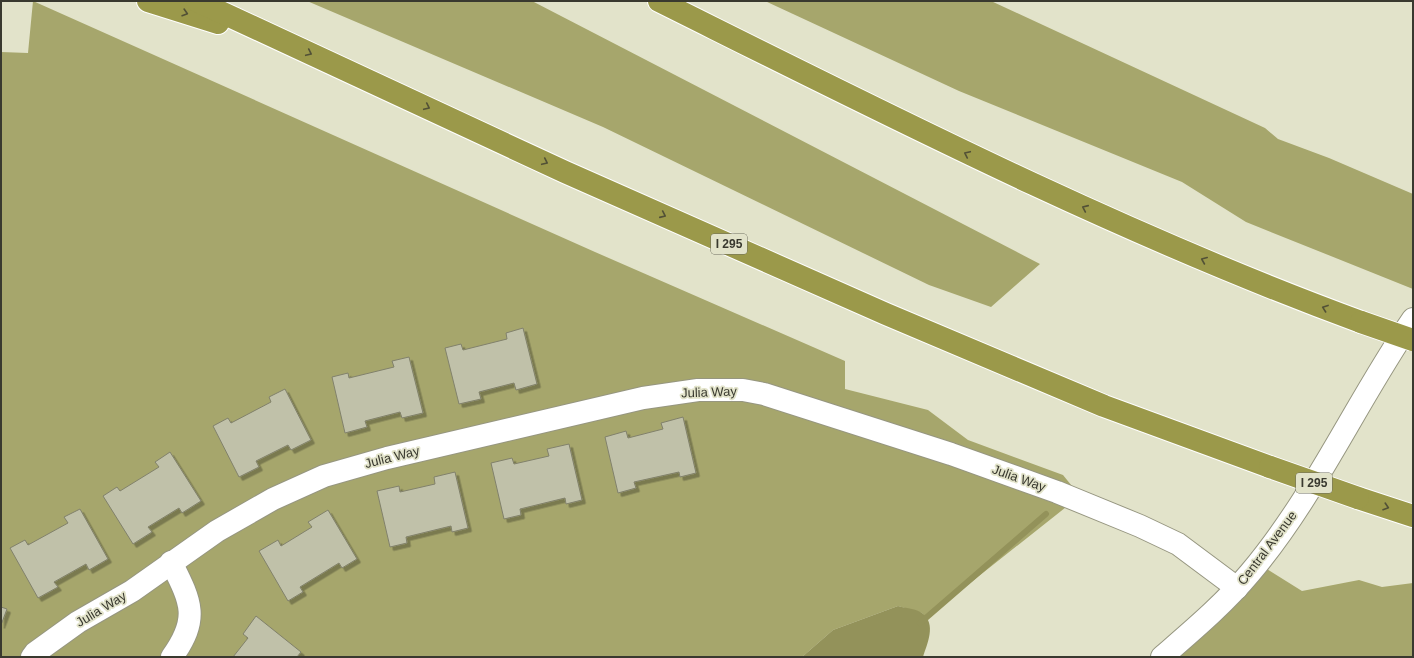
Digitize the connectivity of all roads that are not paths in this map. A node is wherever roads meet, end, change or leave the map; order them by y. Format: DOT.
graph roads {
  1 [pos="148,1"];
  2 [pos="197,1"];
  3 [pos="659,1"];
  4 [pos="278,38"];
  5 [pos="1413,319"];
  6 [pos="1413,340"];
  7 [pos="1413,516"];
  8 [pos="171,562"];
  9 [pos="1238,588"];
  10 [pos="32,657"];
  11 [pos="172,657"];
  12 [pos="1162,657"];
  1 -- 4 [label="highway, one-way"];
  2 -- 4 [label="highway, I 295"];
  6 -- 3 [label="highway, one-way, bridge"];
  4 -- 7 [label="highway, I 295, one-way, bridge"];
  5 -- 9 [label="street, Central Avenue"];
  8 -- 9 [label="street, Julia Way"];
  8 -- 10 [label="street, Julia Way"];
  8 -- 11 [label="street"];
  9 -- 12 [label="street, Central Avenue"];
}
